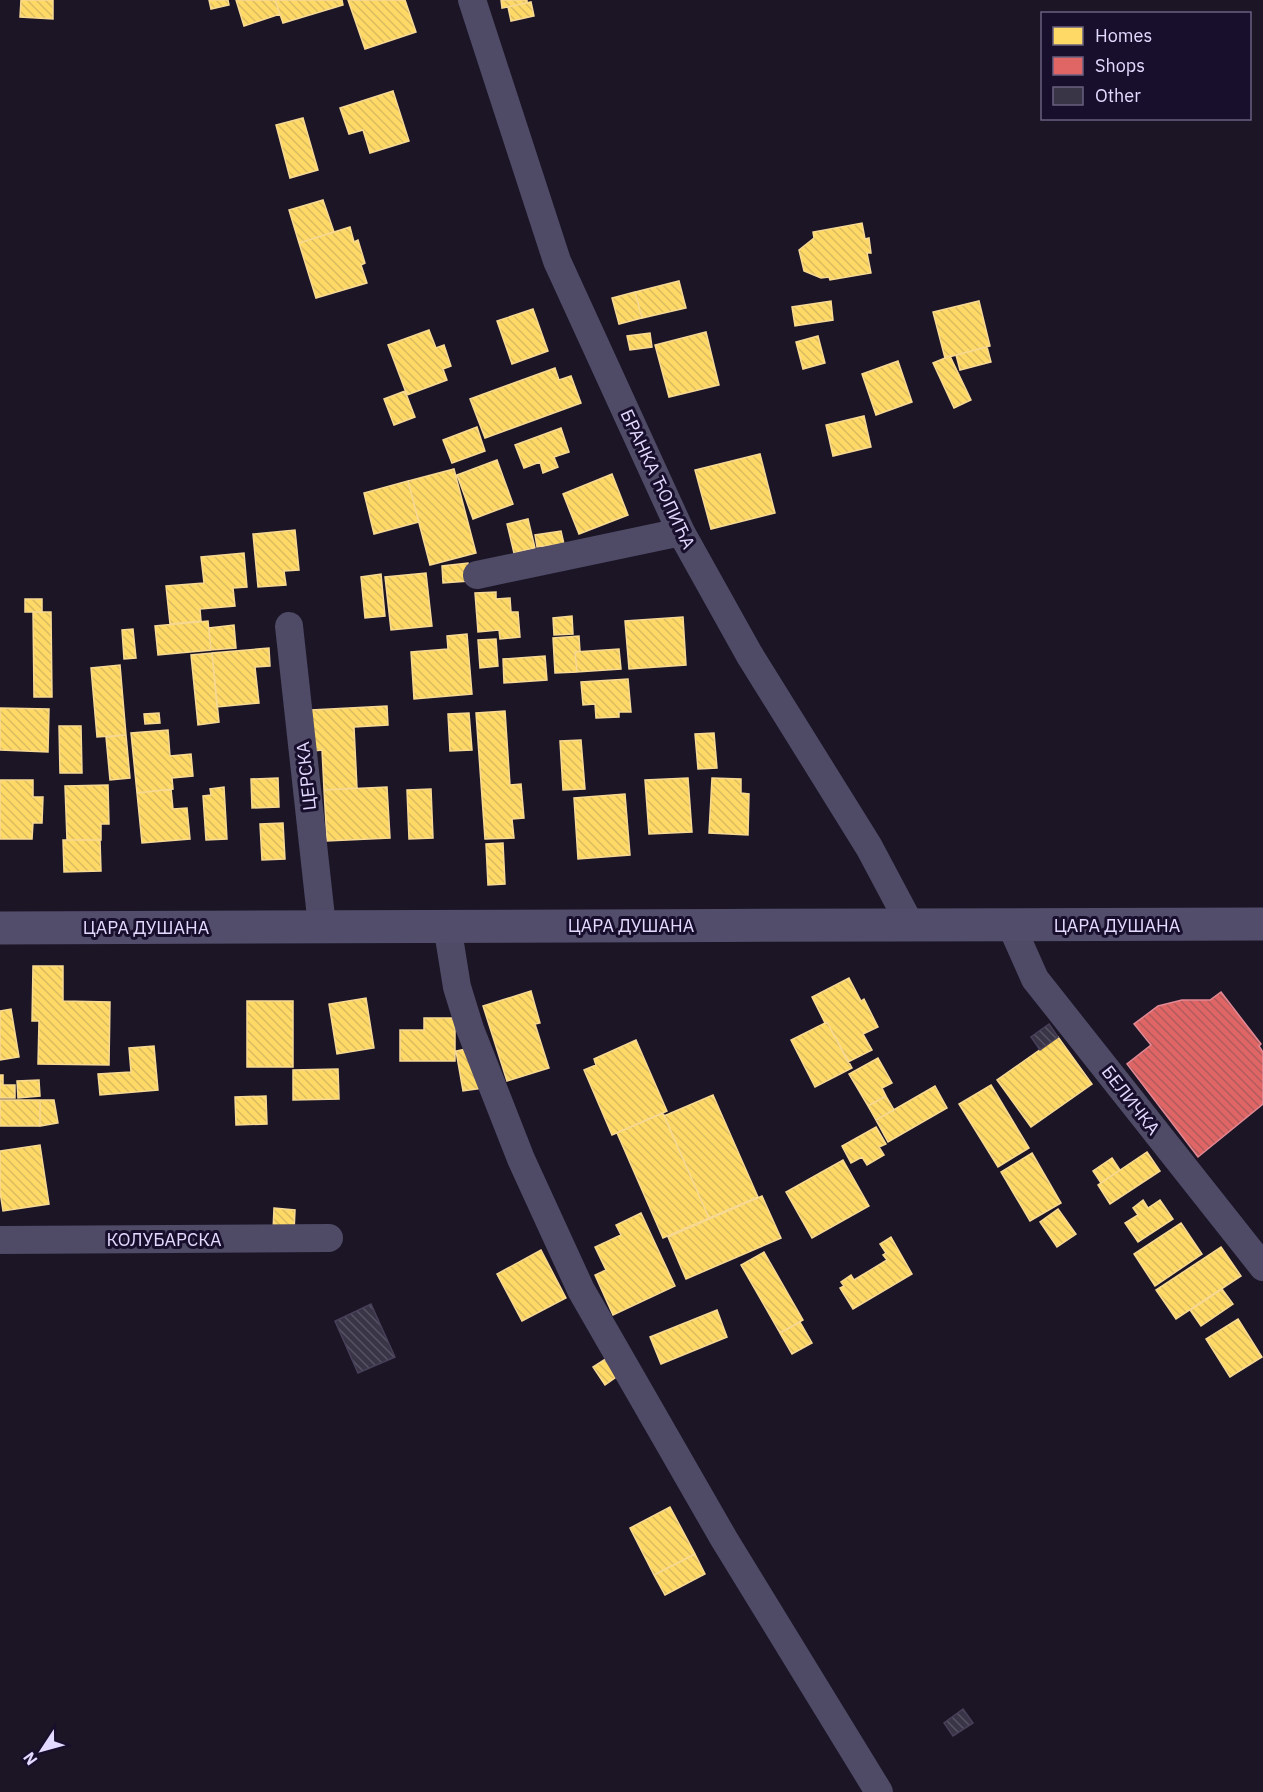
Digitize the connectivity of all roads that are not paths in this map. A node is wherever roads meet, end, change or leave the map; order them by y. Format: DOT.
graph roads {
  1 [pos="472,0"];
  2 [pos="681,532"];
  3 [pos="477,575"];
  4 [pos="289,627"];
  5 [pos="1263,924"];
  6 [pos="447,925"];
  7 [pos="1011,925"];
  8 [pos="322,926"];
  9 [pos="911,926"];
  10 [pos="0,928"];
  11 [pos="329,1238"];
  12 [pos="0,1240"];
  13 [pos="1263,1267"];
  14 [pos="879,1792"];
  1 -- 2 [label="street, БРАНКА ЋОПИЋА"];
  2 -- 3 [label="street"];
  2 -- 9 [label="street, БРАНКА ЋОПИЋА"];
  4 -- 8 [label="street, ЦЕРСКА"];
  5 -- 7 [label="main road, ЦАРА ДУШАНА"];
  6 -- 8 [label="main road, ЦАРА ДУШАНА"];
  6 -- 9 [label="main road, ЦАРА ДУШАНА"];
  6 -- 14 [label="street"];
  7 -- 9 [label="main road, ЦАРА ДУШАНА"];
  7 -- 13 [label="street, БЕЛИЧКА"];
  8 -- 10 [label="main road, ЦАРА ДУШАНА"];
  11 -- 12 [label="street, КОЛУБАРСКА"];
}
